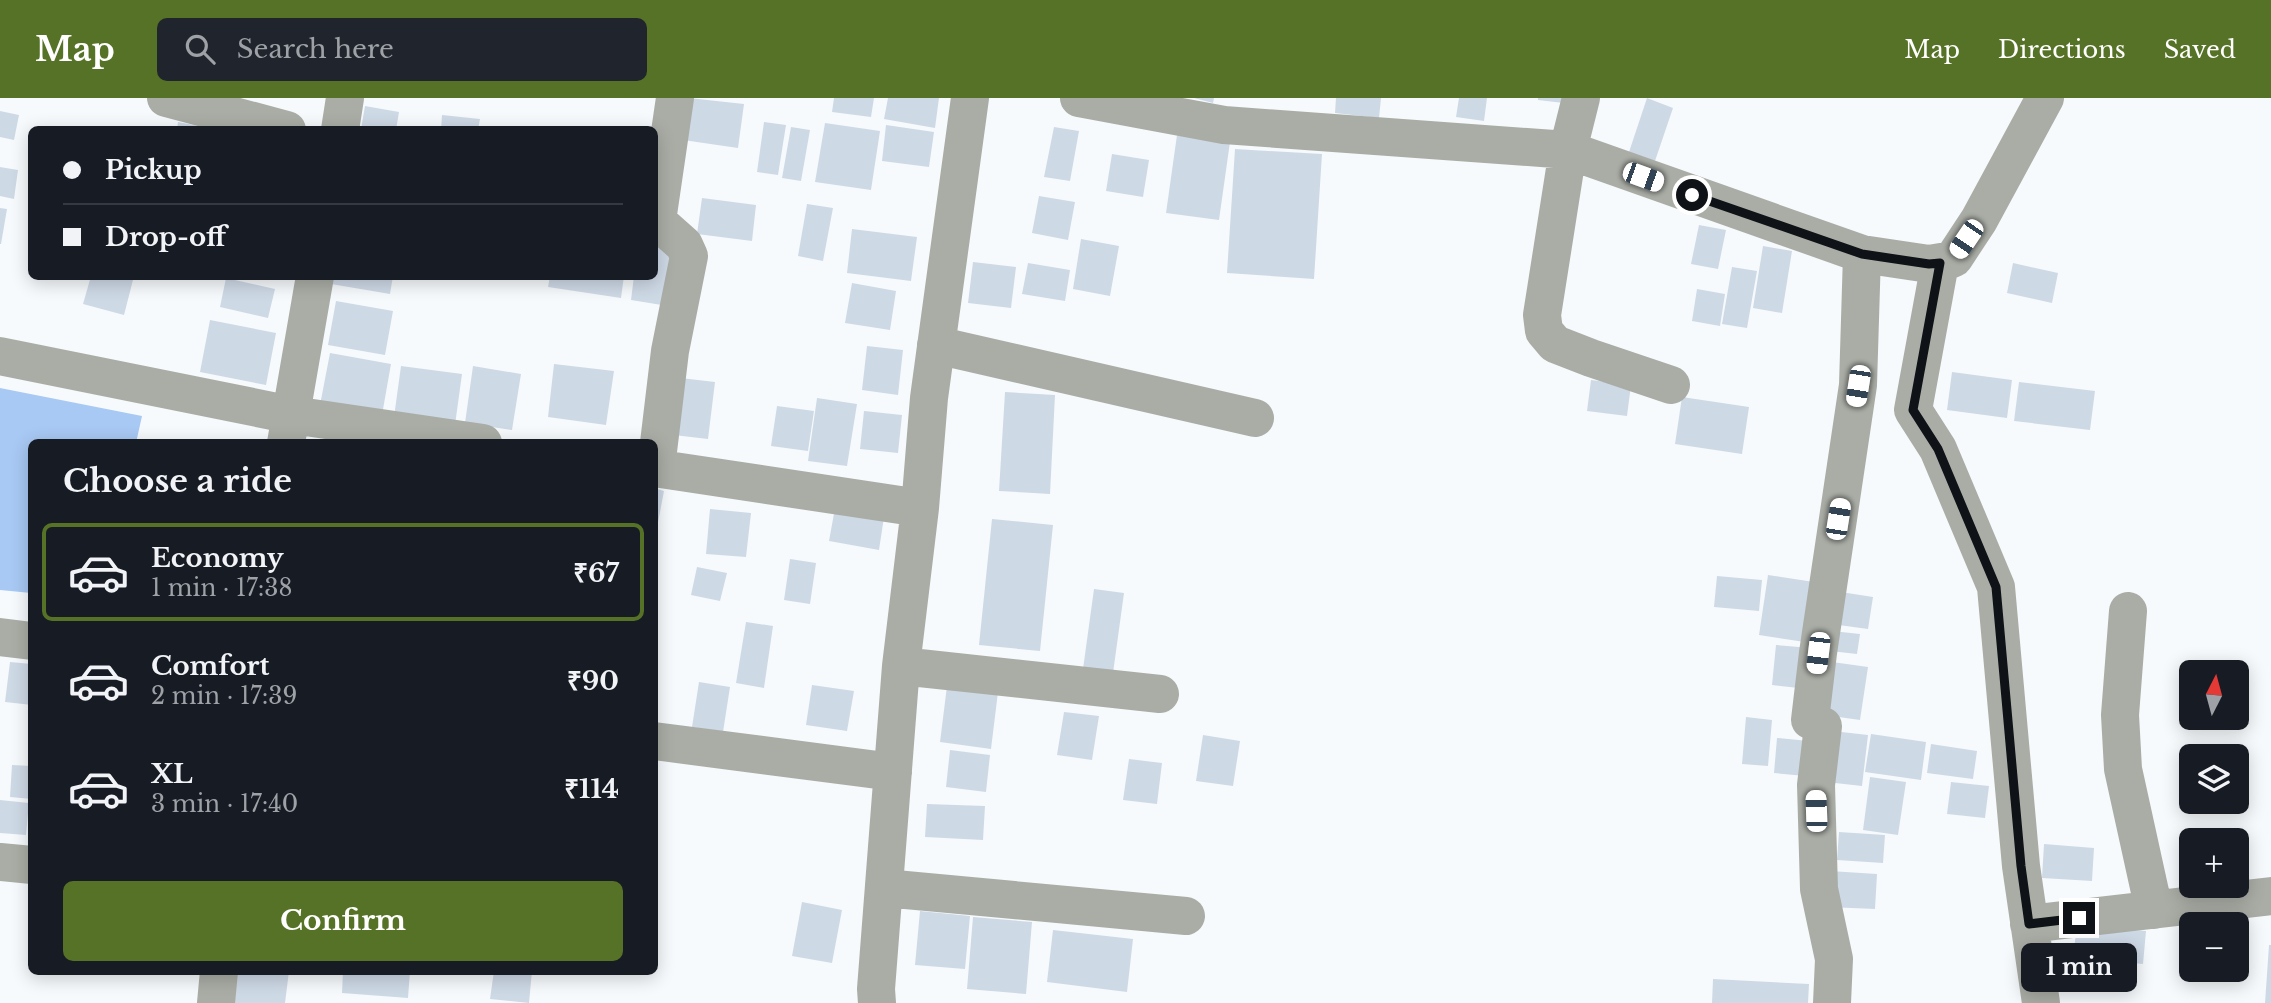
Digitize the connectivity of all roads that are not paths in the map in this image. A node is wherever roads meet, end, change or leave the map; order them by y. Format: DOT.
graph roads {
  1 [pos="166,98"];
  2 [pos="345,98"];
  3 [pos="675,98"];
  4 [pos="971,98"];
  5 [pos="1079,98"];
  6 [pos="1581,98"];
  7 [pos="2045,98"];
  8 [pos="272,126"];
  9 [pos="341,126"];
  10 [pos="1568,150"];
  11 [pos="658,208"];
  12 [pos="658,223"];
  13 [pos="1862,254"];
  14 [pos="1940,263"];
  15 [pos="314,280"];
  16 [pos="936,345"];
  17 [pos="0,356"];
  18 [pos="1671,385"];
  19 [pos="1255,418"];
  20 [pos="289,429"];
  21 [pos="428,439"];
  22 [pos="658,445"];
  23 [pos="658,468"];
  24 [pos="920,508"];
  25 [pos="2128,611"];
  26 [pos="0,637"];
  27 [pos="28,641"];
  28 [pos="901,666"];
  29 [pos="1160,694"];
  30 [pos="658,742"];
  31 [pos="893,772"];
  32 [pos="0,862"];
  33 [pos="28,865"];
  34 [pos="884,888"];
  35 [pos="2271,897"];
  36 [pos="2154,910"];
  37 [pos="1186,916"];
  38 [pos="2029,924"];
  39 [pos="219,975"];
  40 [pos="216,1003"];
  41 [pos="877,1003"];
  42 [pos="1832,1003"];
  43 [pos="2041,1003"];
  1 -- 8 [label="street"];
  2 -- 9 [label="street"];
  3 -- 11 [label="street"];
  4 -- 16 [label="street"];
  5 -- 10 [label="street"];
  6 -- 10 [label="street"];
  7 -- 14 [label="street"];
  10 -- 13 [label="street"];
  10 -- 18 [label="street"];
  12 -- 22 [label="street"];
  13 -- 14 [label="street"];
  13 -- 42 [label="street"];
  14 -- 38 [label="street"];
  15 -- 20 [label="street"];
  16 -- 19 [label="street"];
  16 -- 24 [label="street"];
  17 -- 20 [label="street"];
  20 -- 21 [label="street"];
  23 -- 24 [label="street"];
  24 -- 28 [label="street"];
  25 -- 36 [label="street"];
  26 -- 27 [label="street"];
  28 -- 29 [label="street"];
  28 -- 31 [label="street"];
  30 -- 31 [label="street"];
  31 -- 34 [label="street"];
  32 -- 33 [label="street"];
  34 -- 37 [label="street"];
  34 -- 41 [label="street"];
  35 -- 36 [label="street"];
  36 -- 38 [label="street"];
  38 -- 43 [label="street"];
  39 -- 40 [label="street"];
}
